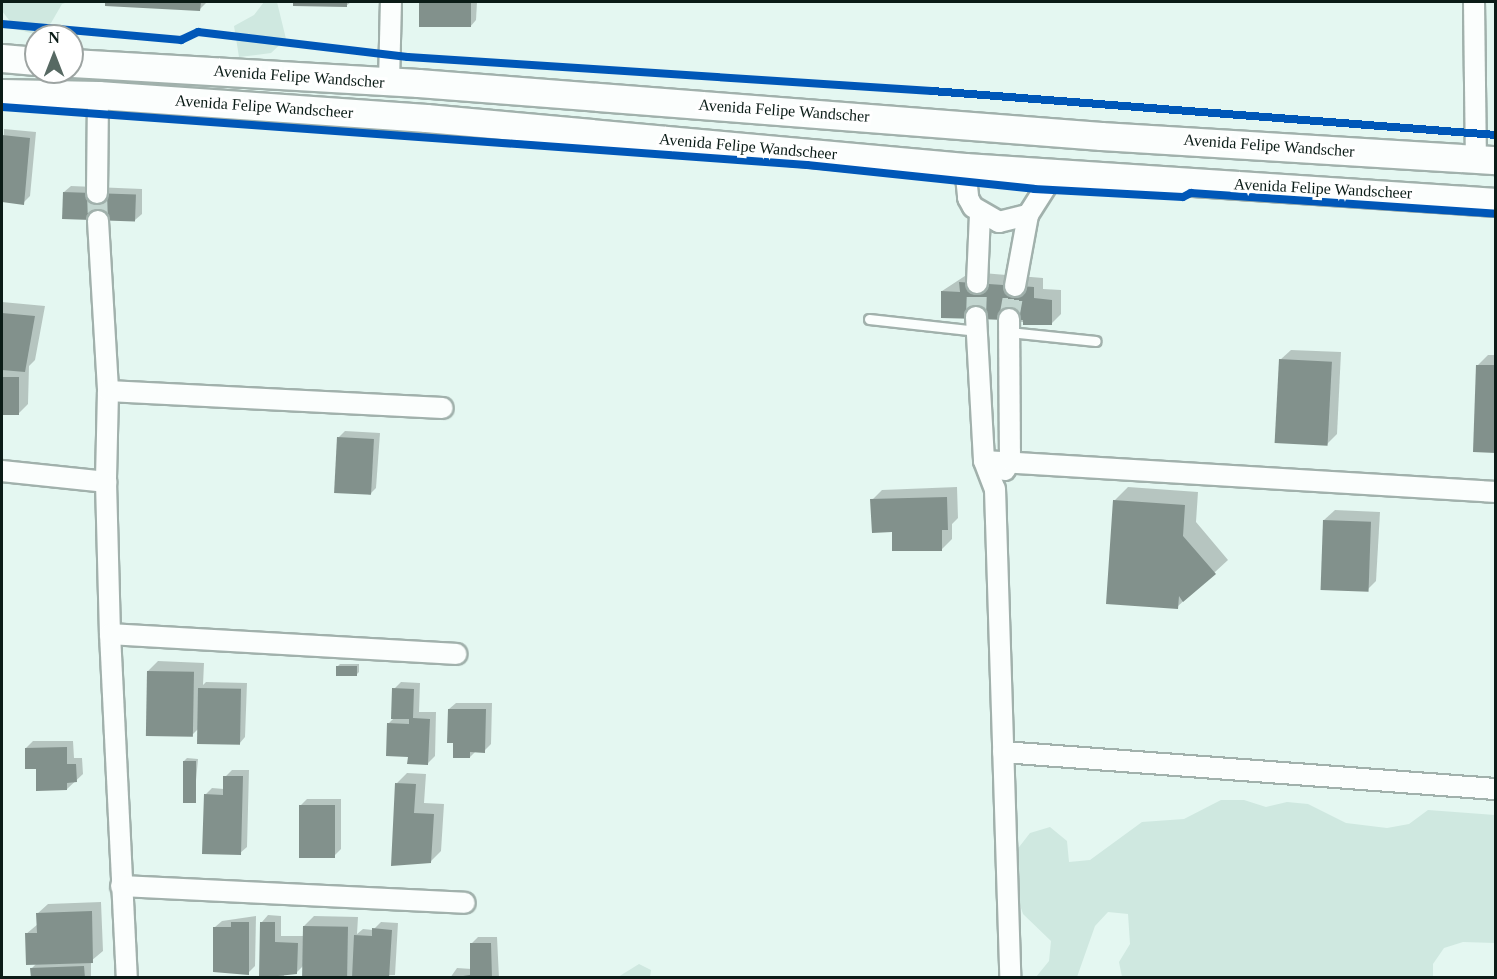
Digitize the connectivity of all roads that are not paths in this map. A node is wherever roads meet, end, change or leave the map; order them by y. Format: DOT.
graph roads {
  1 [pos="391,2"];
  2 [pos="1474,2"];
  3 [pos="2,58"];
  4 [pos="24,60"];
  5 [pos="84,64"];
  6 [pos="389,82"];
  7 [pos="2,93"];
  8 [pos="98,94"];
  9 [pos="1486,159"];
  10 [pos="965,167"];
  11 [pos="1054,174"];
  12 [pos="97,193"];
  13 [pos="1496,202"];
  14 [pos="980,214"];
  15 [pos="1028,215"];
  16 [pos="98,221"];
  17 [pos="977,283"];
  18 [pos="1015,286"];
  19 [pos="869,319"];
  20 [pos="977,324"];
  21 [pos="1008,326"];
  22 [pos="1096,341"];
  23 [pos="108,391"];
  24 [pos="443,408"];
  25 [pos="984,460"];
  26 [pos="1010,460"];
  27 [pos="2,471"];
  28 [pos="106,482"];
  29 [pos="995,489"];
  30 [pos="1496,492"];
  31 [pos="110,634"];
  32 [pos="456,654"];
  33 [pos="1003,752"];
  34 [pos="1496,789"];
  35 [pos="121,886"];
  36 [pos="465,903"];
  37 [pos="127,978"];
  38 [pos="1010,978"];
  1 -- 6 [label="street"];
  2 -- 9 [label="street"];
  3 -- 4 [label="main road"];
  5 -- 6 [label="main road, Avenida Felipe Wandscher"];
  6 -- 9 [label="main road, Avenida Felipe Wandscher"];
  7 -- 8 [label="main road, Avenida Felipe Wandscheer"];
  8 -- 10 [label="main road, Avenida Felipe Wandscheer"];
  8 -- 12 [label="street"];
  10 -- 11 [label="main road, Avenida Felipe Wandscheer"];
  10 -- 14 [label="street"];
  11 -- 13 [label="main road, Avenida Felipe Wandscheer"];
  11 -- 15 [label="street"];
  14 -- 15 [label="street"];
  14 -- 17 [label="street"];
  15 -- 18 [label="street"];
  16 -- 23 [label="street"];
  19 -- 20 [label="lane"];
  20 -- 21 [label="street"];
  20 -- 25 [label="street"];
  21 -- 22 [label="lane"];
  21 -- 26 [label="street"];
  23 -- 24 [label="street"];
  23 -- 28 [label="street"];
  25 -- 26 [label="street"];
  25 -- 29 [label="street"];
  26 -- 29 [label="street"];
  26 -- 30 [label="street"];
  27 -- 28 [label="street"];
  28 -- 31 [label="street"];
  29 -- 33 [label="street"];
  31 -- 32 [label="street"];
  31 -- 35 [label="street"];
  33 -- 34 [label="street"];
  33 -- 38 [label="street"];
  35 -- 36 [label="street"];
  35 -- 37 [label="street"];
}
